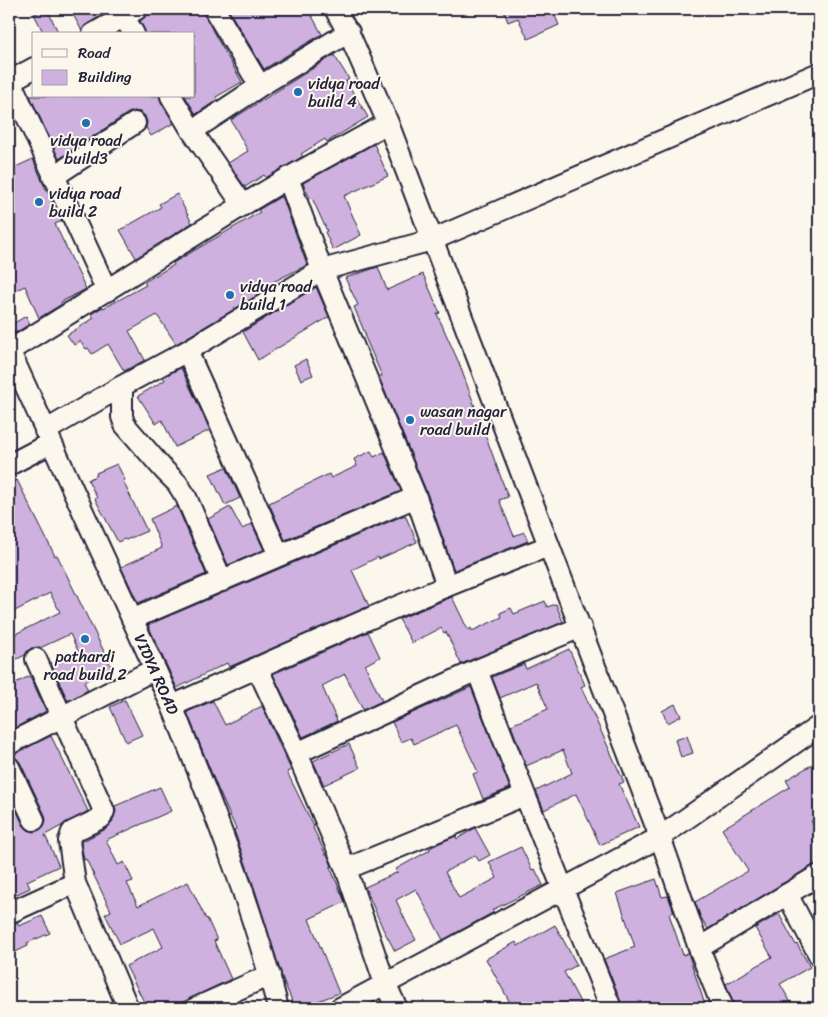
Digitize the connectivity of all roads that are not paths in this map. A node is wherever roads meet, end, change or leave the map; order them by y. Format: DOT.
graph roads {
  1 [pos="214,9"];
  2 [pos="335,9"];
  3 [pos="130,13"];
  4 [pos="97,32"];
  5 [pos="134,32"];
  6 [pos="348,32"];
  7 [pos="32,69"];
  8 [pos="819,73"];
  9 [pos="9,80"];
  10 [pos="260,86"];
  11 [pos="173,98"];
  12 [pos="135,123"];
  13 [pos="388,123"];
  14 [pos="192,131"];
  15 [pos="53,177"];
  16 [pos="288,178"];
  17 [pos="243,205"];
  18 [pos="432,240"];
  19 [pos="322,270"];
  20 [pos="107,291"];
  21 [pos="9,351"];
  22 [pos="187,351"];
  23 [pos="122,386"];
  24 [pos="48,437"];
  25 [pos="9,465"];
  26 [pos="416,497"];
  27 [pos="549,546"];
  28 [pos="279,555"];
  29 [pos="222,581"];
  30 [pos="447,586"];
  31 [pos="132,620"];
  32 [pos="580,628"];
  33 [pos="36,660"];
  34 [pos="257,667"];
  35 [pos="155,669"];
  36 [pos="477,670"];
  37 [pos="172,706"];
  38 [pos="62,716"];
  39 [pos="819,726"];
  40 [pos="9,744"];
  41 [pos="297,753"];
  42 [pos="9,767"];
  43 [pos="525,794"];
  44 [pos="34,820"];
  45 [pos="660,837"];
  46 [pos="346,869"];
  47 [pos="819,875"];
  48 [pos="75,883"];
  49 [pos="562,889"];
  50 [pos="787,894"];
  51 [pos="9,913"];
  52 [pos="699,948"];
  53 [pos="819,955"];
  54 [pos="270,975"];
  55 [pos="385,984"];
  56 [pos="128,1008"];
  57 [pos="196,1008"];
  58 [pos="278,1008"];
  59 [pos="340,1008"];
  60 [pos="397,1008"];
  61 [pos="611,1008"];
  62 [pos="724,1008"];
  1 -- 10 [label="street"];
  2 -- 6 [label="street"];
  3 -- 4 [label="street"];
  3 -- 5 [label="street"];
  6 -- 10 [label="street"];
  6 -- 13 [label="street"];
  7 -- 9 [label="street"];
  8 -- 18 [label="street"];
  9 -- 15 [label="street"];
  10 -- 14 [label="street"];
  11 -- 14 [label="street"];
  12 -- 15 [label="street"];
  13 -- 16 [label="street"];
  13 -- 18 [label="street"];
  14 -- 17 [label="street"];
  15 -- 20 [label="street"];
  16 -- 17 [label="street"];
  16 -- 19 [label="street"];
  17 -- 20 [label="street"];
  18 -- 19 [label="street"];
  18 -- 27 [label="street"];
  19 -- 22 [label="street"];
  19 -- 26 [label="street"];
  20 -- 21 [label="street"];
  21 -- 24 [label="street, VIDYA ROAD"];
  22 -- 23 [label="street"];
  22 -- 28 [label="street"];
  23 -- 24 [label="street"];
  23 -- 29 [label="street"];
  24 -- 25 [label="street"];
  24 -- 31 [label="street, VIDYA ROAD"];
  26 -- 28 [label="street"];
  26 -- 30 [label="street"];
  27 -- 30 [label="street"];
  27 -- 32 [label="street"];
  28 -- 29 [label="street"];
  29 -- 31 [label="street"];
  30 -- 34 [label="street"];
  31 -- 35 [label="street, VIDYA ROAD"];
  32 -- 36 [label="street"];
  32 -- 45 [label="street"];
  33 -- 38 [label="street"];
  34 -- 37 [label="street"];
  34 -- 41 [label="street"];
  35 -- 37 [label="street, VIDYA ROAD"];
  35 -- 38 [label="street"];
  36 -- 41 [label="street"];
  36 -- 43 [label="street"];
  37 -- 54 [label="street, VIDYA ROAD"];
  38 -- 40 [label="street"];
  38 -- 48 [label="street"];
  39 -- 45 [label="street"];
  41 -- 46 [label="street"];
  42 -- 44 [label="street"];
  43 -- 46 [label="street"];
  43 -- 49 [label="street"];
  45 -- 49 [label="street"];
  45 -- 52 [label="street"];
  46 -- 55 [label="street"];
  47 -- 50 [label="street"];
  48 -- 51 [label="street"];
  48 -- 56 [label="street"];
  49 -- 55 [label="street"];
  49 -- 61 [label="street"];
  50 -- 52 [label="street"];
  50 -- 53 [label="street"];
  52 -- 62 [label="street"];
  54 -- 57 [label="street"];
  54 -- 58 [label="street, VIDYA ROAD"];
  55 -- 59 [label="street"];
  55 -- 60 [label="street"];
}
